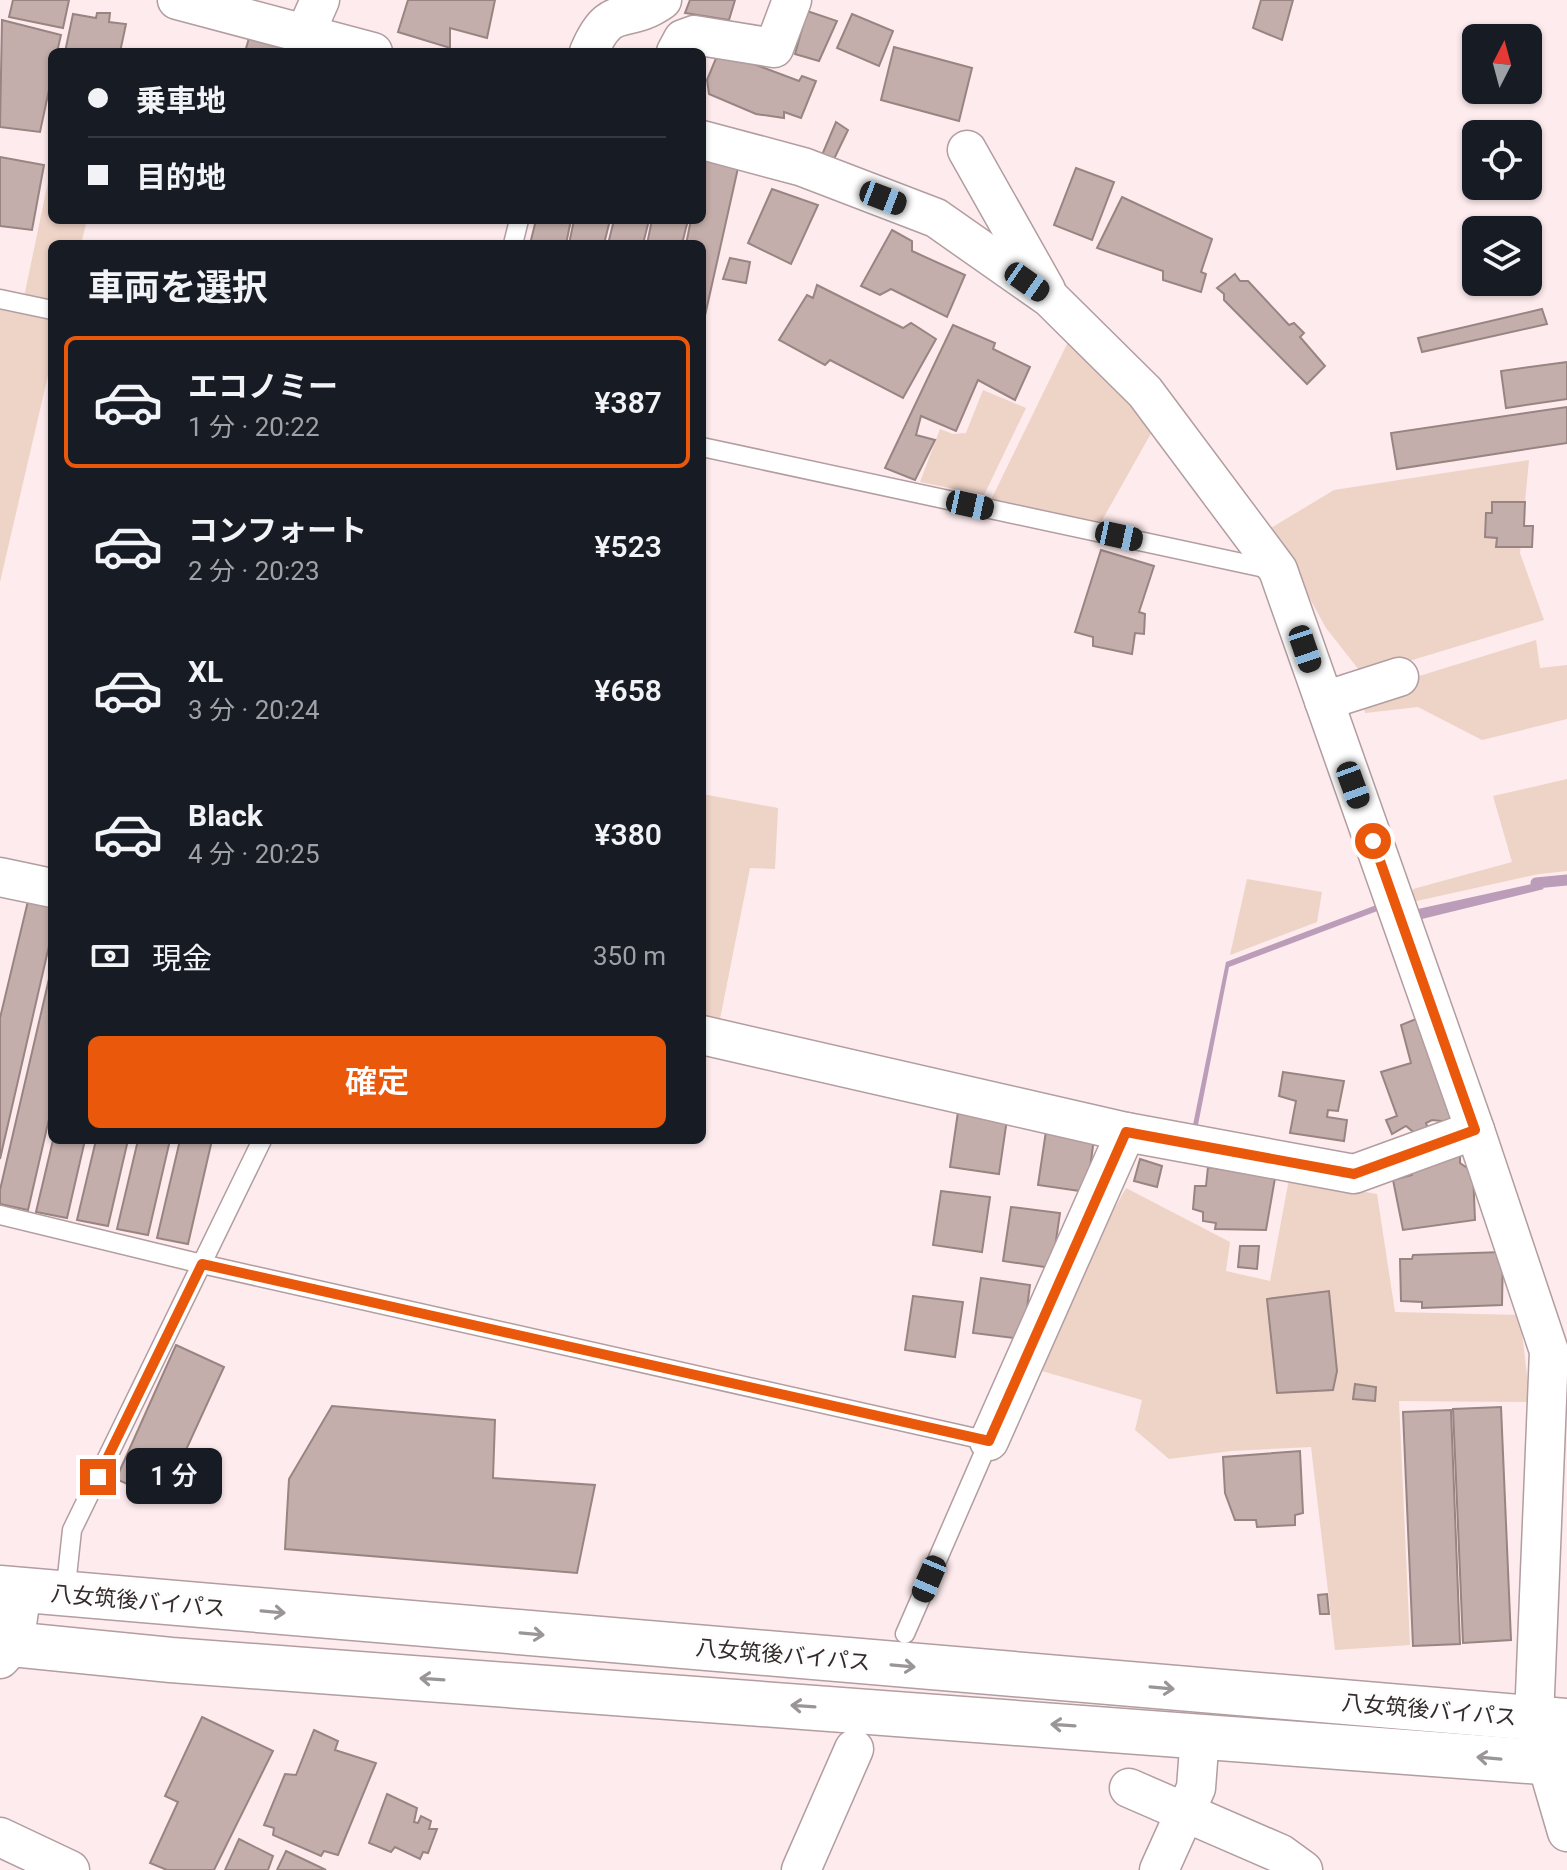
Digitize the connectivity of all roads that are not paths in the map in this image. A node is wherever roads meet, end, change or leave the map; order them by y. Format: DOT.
graph roads {
  1 [pos="177,0"];
  2 [pos="662,0"];
  3 [pos="792,0"];
  4 [pos="312,17"];
  5 [pos="366,48"];
  6 [pos="591,48"];
  7 [pos="678,48"];
  8 [pos="706,141"];
  9 [pos="967,150"];
  10 [pos="0,299"];
  11 [pos="1053,301"];
  12 [pos="48,309"];
  13 [pos="706,448"];
  14 [pos="1278,570"];
  15 [pos="1399,677"];
  16 [pos="1324,701"];
  17 [pos="0,877"];
  18 [pos="48,887"];
  19 [pos="706,1036"];
  20 [pos="1475,1130"];
  21 [pos="1126,1132"];
  22 [pos="260,1144"];
  23 [pos="0,1215"];
  24 [pos="202,1264"];
  25 [pos="989,1441"];
  26 [pos="11,1590"];
  27 [pos="65,1595"];
  28 [pos="905,1634"];
  29 [pos="5,1649"];
  30 [pos="1551,1720"];
  31 [pos="1200,1735"];
  32 [pos="854,1749"];
  33 [pos="1557,1763"];
  34 [pos="1129,1788"];
  35 [pos="1185,1813"];
  36 [pos="1567,1832"];
  37 [pos="0,1837"];
  38 [pos="70,1870"];
  39 [pos="801,1870"];
  40 [pos="1159,1870"];
  41 [pos="1303,1870"];
  1 -- 4 [label="street"];
  2 -- 6 [label="street"];
  3 -- 7 [label="street"];
  4 -- 5 [label="street"];
  8 -- 11 [label="street"];
  9 -- 11 [label="street"];
  10 -- 12 [label="lane"];
  11 -- 14 [label="street"];
  13 -- 14 [label="lane"];
  14 -- 16 [label="street"];
  15 -- 16 [label="street"];
  16 -- 20 [label="street"];
  17 -- 18 [label="street"];
  19 -- 21 [label="street"];
  20 -- 21 [label="street"];
  20 -- 30 [label="street"];
  21 -- 25 [label="street"];
  22 -- 24 [label="lane"];
  23 -- 24 [label="lane"];
  24 -- 25 [label="lane"];
  24 -- 27 [label="lane"];
  25 -- 28 [label="lane"];
  26 -- 27 [label="highway, 八女筑後バイパス"];
  26 -- 29 [label="street"];
  27 -- 30 [label="highway, 八女筑後バイパス, one-way"];
  31 -- 29 [label="highway, 八女筑後バイパス, one-way"];
  30 -- 33 [label="street"];
  33 -- 31 [label="highway, 八女筑後バイパス, one-way"];
  31 -- 35 [label="street"];
  32 -- 39 [label="street"];
  33 -- 36 [label="street"];
  34 -- 35 [label="street"];
  35 -- 40 [label="street"];
  35 -- 41 [label="street"];
  37 -- 38 [label="street"];
}
